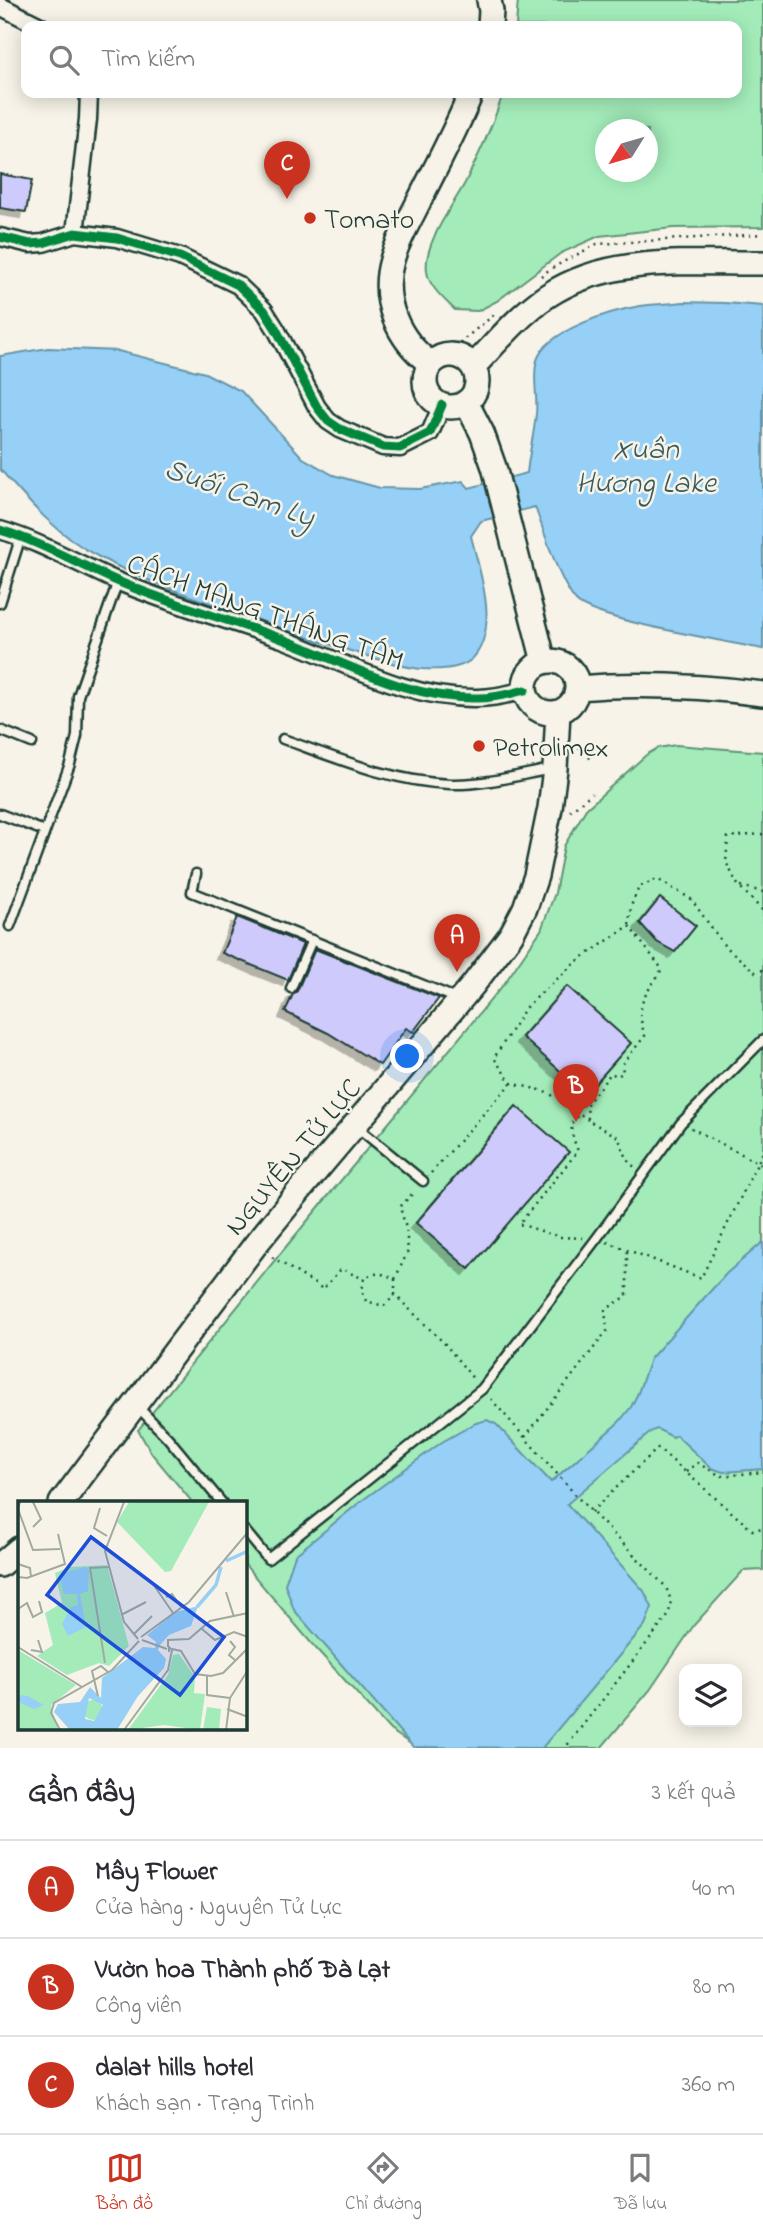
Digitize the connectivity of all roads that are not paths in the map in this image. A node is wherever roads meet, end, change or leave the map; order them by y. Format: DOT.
graph roads {
  1 [pos="489,0"];
  2 [pos="0,6"];
  3 [pos="30,21"];
  4 [pos="490,21"];
  5 [pos="89,98"];
  6 [pos="469,98"];
  7 [pos="75,233"];
  8 [pos="0,237"];
  9 [pos="763,263"];
  10 [pos="431,364"];
  11 [pos="473,367"];
  12 [pos="466,402"];
  13 [pos="442,405"];
  14 [pos="0,530"];
  15 [pos="21,536"];
  16 [pos="118,581"];
  17 [pos="0,603"];
  18 [pos="544,662"];
  19 [pos="577,688"];
  20 [pos="525,690"];
  21 [pos="763,694"];
  22 [pos="558,712"];
  23 [pos="0,730"];
  24 [pos="283,739"];
  25 [pos="32,743"];
  26 [pos="555,769"];
  27 [pos="0,814"];
  28 [pos="44,831"];
  29 [pos="196,874"];
  30 [pos="10,926"];
  31 [pos="312,940"];
  32 [pos="291,988"];
  33 [pos="460,1000"];
  34 [pos="763,1040"];
  35 [pos="355,1125"];
  36 [pos="423,1181"];
  37 [pos="136,1404"];
  38 [pos="63,1501"];
  39 [pos="220,1501"];
  40 [pos="247,1533"];
  41 [pos="18,1550"];
  42 [pos="0,1565"];
  1 -- 4 [label="main road"];
  2 -- 3 [label="street"];
  5 -- 7 [label="street"];
  6 -- 10 [label="main road"];
  7 -- 8 [label="street"];
  7 -- 13 [label="street"];
  9 -- 11 [label="main road"];
  10 -- 11 [label="main road"];
  10 -- 13 [label="main road"];
  11 -- 12 [label="main road"];
  12 -- 13 [label="main road"];
  12 -- 18 [label="main road"];
  14 -- 15 [label="street, CÁCH MẠNG THÁNG TÁM"];
  15 -- 16 [label="street, CÁCH MẠNG THÁNG TÁM"];
  15 -- 17 [label="lane"];
  16 -- 20 [label="street, CÁCH MẠNG THÁNG TÁM"];
  16 -- 28 [label="lane"];
  18 -- 19 [label="main road"];
  18 -- 20 [label="main road"];
  19 -- 21 [label="main road"];
  19 -- 22 [label="main road"];
  20 -- 22 [label="main road"];
  22 -- 26 [label="main road, NGUYÊN TỬ LỰC"];
  23 -- 25 [label="lane"];
  24 -- 26 [label="lane"];
  26 -- 33 [label="main road, NGUYÊN TỬ LỰC"];
  27 -- 28 [label="lane"];
  28 -- 30 [label="lane"];
  29 -- 31 [label="lane"];
  31 -- 32 [label="lane"];
  31 -- 33 [label="lane"];
  33 -- 35 [label="main road, NGUYÊN TỬ LỰC"];
  34 -- 40 [label="lane"];
  35 -- 36 [label="lane"];
  35 -- 37 [label="main road, NGUYÊN TỬ LỰC"];
  37 -- 38 [label="main road, NGUYÊN TỬ LỰC"];
  37 -- 39 [label="lane"];
  41 -- 42 [label="main road"];
}
